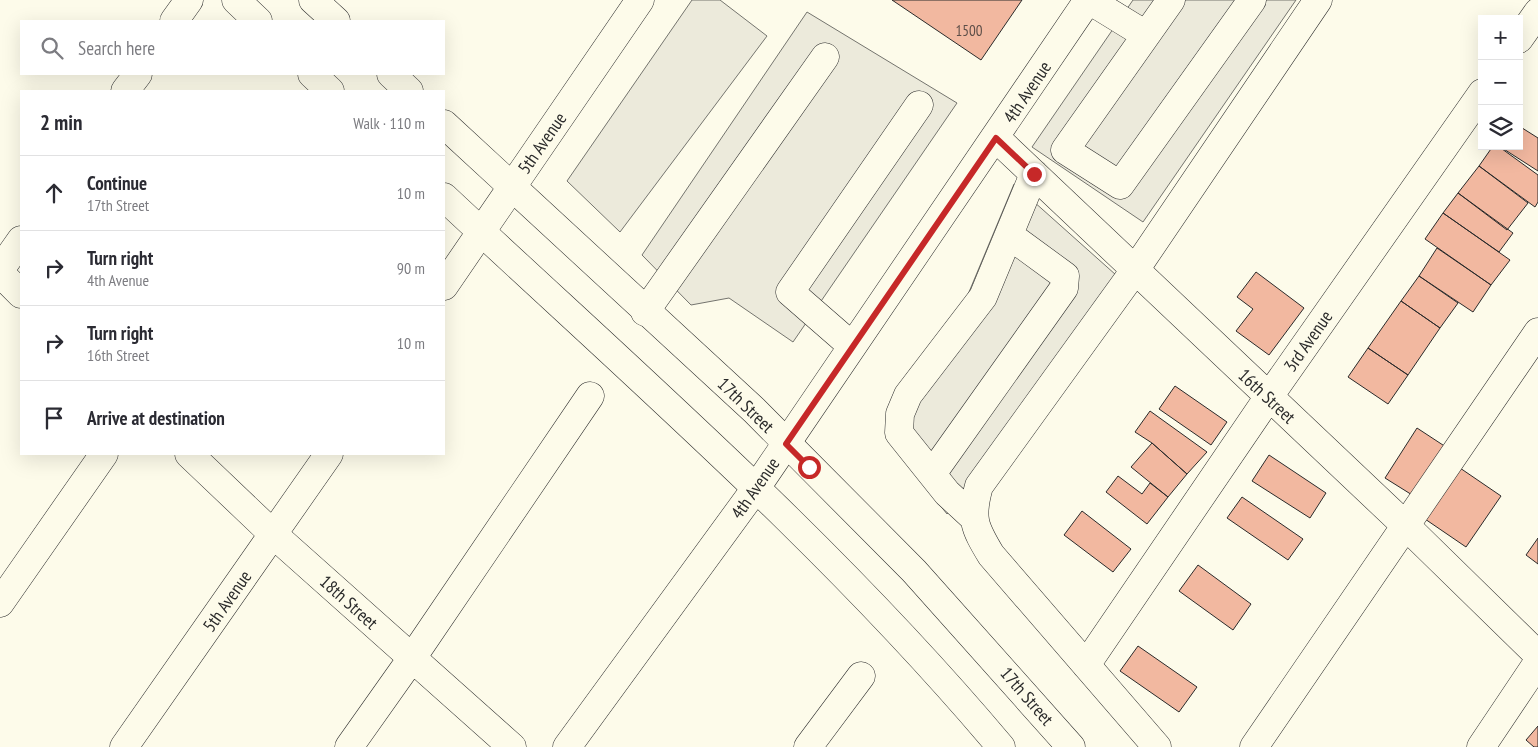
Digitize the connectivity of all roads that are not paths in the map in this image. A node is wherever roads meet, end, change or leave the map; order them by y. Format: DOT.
graph roads {
  1 [pos="189,0"];
  2 [pos="236,0"];
  3 [pos="314,0"];
  4 [pos="640,0"];
  5 [pos="1088,0"];
  6 [pos="1171,0"];
  7 [pos="1252,0"];
  8 [pos="1318,0"];
  9 [pos="1538,12"];
  10 [pos="175,20"];
  11 [pos="257,20"];
  12 [pos="335,20"];
  13 [pos="1523,33"];
  14 [pos="1146,35"];
  15 [pos="825,57"];
  16 [pos="137,75"];
  17 [pos="313,75"];
  18 [pos="392,75"];
  19 [pos="126,90"];
  20 [pos="329,90"];
  21 [pos="408,90"];
  22 [pos="1478,99"];
  23 [pos="919,105"];
  24 [pos="445,125"];
  25 [pos="996,138"];
  26 [pos="1034,174"];
  27 [pos="511,187"];
  28 [pos="445,198"];
  29 [pos="481,232"];
  30 [pos="1009,235"];
  31 [pos="20,242"];
  32 [pos="1135,270"];
  33 [pos="0,272"];
  34 [pos="445,285"];
  35 [pos="20,293"];
  36 [pos="645,312"];
  37 [pos="1538,332"];
  38 [pos="852,346"];
  39 [pos="590,396"];
  40 [pos="1268,398"];
  41 [pos="786,444"];
  42 [pos="103,455"];
  43 [pos="190,455"];
  44 [pos="328,455"];
  45 [pos="932,474"];
  46 [pos="756,488"];
  47 [pos="973,517"];
  48 [pos="1406,526"];
  49 [pos="273,534"];
  50 [pos="0,603"];
  51 [pos="1538,654"];
  52 [pos="412,658"];
  53 [pos="1538,662"];
  54 [pos="1086,665"];
  55 [pos="861,676"];
  56 [pos="124,747"];
  57 [pos="349,747"];
  58 [pos="512,747"];
  59 [pos="567,747"];
  60 [pos="808,747"];
  61 [pos="1001,747"];
  62 [pos="1071,747"];
  63 [pos="1157,747"];
  64 [pos="1254,747"];
  65 [pos="1481,747"];
  1 -- 10 [label="street"];
  2 -- 11 [label="street"];
  3 -- 12 [label="street"];
  4 -- 27 [label="street, 5th Avenue"];
  5 -- 14 [label="street"];
  5 -- 25 [label="street, 4th Avenue"];
  6 -- 14 [label="street"];
  7 -- 14 [label="street"];
  8 -- 32 [label="street"];
  9 -- 13 [label="street"];
  15 -- 36 [label="street"];
  16 -- 19 [label="street"];
  17 -- 20 [label="street"];
  18 -- 21 [label="street"];
  22 -- 40 [label="street, 3rd Avenue"];
  23 -- 38 [label="street"];
  24 -- 27 [label="street, 17th Street"];
  25 -- 26 [label="street, 16th Street"];
  25 -- 38 [label="street, 4th Avenue"];
  26 -- 30 [label="street"];
  26 -- 32 [label="street, 16th Street"];
  27 -- 29 [label="street, 5th Avenue"];
  27 -- 36 [label="street, 17th Street"];
  28 -- 29 [label="street"];
  29 -- 34 [label="street, 5th Avenue"];
  29 -- 46 [label="street"];
  30 -- 45 [label="street"];
  30 -- 45 [label="street"];
  31 -- 33 [label="street"];
  32 -- 40 [label="street, 16th Street"];
  32 -- 47 [label="street"];
  33 -- 35 [label="street"];
  36 -- 41 [label="street, 17th Street"];
  37 -- 48 [label="street"];
  38 -- 41 [label="street, 4th Avenue"];
  39 -- 52 [label="street"];
  40 -- 48 [label="street, 16th Street"];
  40 -- 54 [label="street, 3rd Avenue"];
  41 -- 46 [label="street, 4th Avenue"];
  41 -- 62 [label="street, 17th Street"];
  42 -- 50 [label="street"];
  43 -- 49 [label="street, 18th Street"];
  44 -- 49 [label="street, 5th Avenue"];
  45 -- 47 [label="street"];
  46 -- 59 [label="street, 4th Avenue"];
  46 -- 61 [label="street"];
  47 -- 54 [label="street"];
  48 -- 51 [label="street, 16th Street"];
  48 -- 64 [label="street"];
  49 -- 52 [label="street, 18th Street"];
  49 -- 56 [label="street, 5th Avenue"];
  52 -- 57 [label="street"];
  52 -- 58 [label="street, 18th Street"];
  53 -- 65 [label="street"];
  54 -- 63 [label="street"];
  55 -- 60 [label="street"];
}
